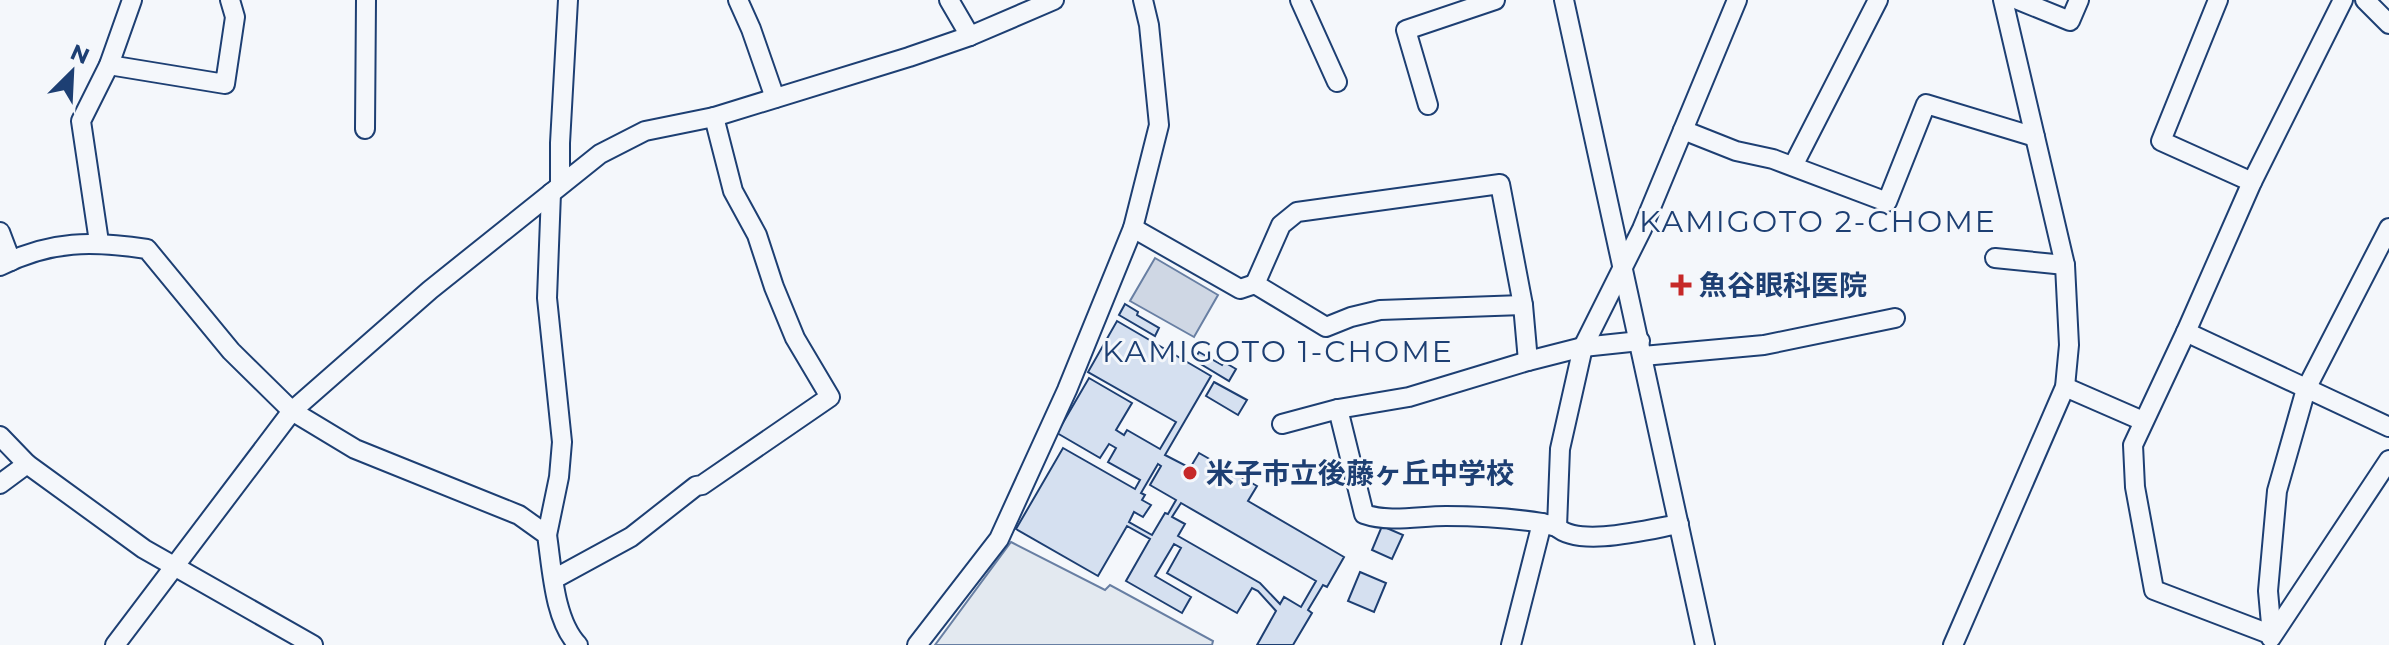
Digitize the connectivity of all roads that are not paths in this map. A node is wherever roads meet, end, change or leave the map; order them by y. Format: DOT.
graph roads {
  1 [pos="132,0"];
  2 [pos="230,0"];
  3 [pos="366,0"];
  4 [pos="568,0"];
  5 [pos="738,0"];
  6 [pos="949,0"];
  7 [pos="1054,0"];
  8 [pos="1143,0"];
  9 [pos="1300,0"];
  10 [pos="1495,0"];
  11 [pos="1564,0"];
  12 [pos="1737,0"];
  13 [pos="1878,0"];
  14 [pos="2003,0"];
  15 [pos="2018,0"];
  16 [pos="2079,0"];
  17 [pos="2218,0"];
  18 [pos="2343,0"];
  19 [pos="2365,0"];
  20 [pos="2389,24"];
  21 [pos="970,36"];
  22 [pos="109,65"];
  23 [pos="1337,82"];
  24 [pos="775,98"];
  25 [pos="1428,105"];
  26 [pos="714,117"];
  27 [pos="365,129"];
  28 [pos="1683,130"];
  29 [pos="2035,137"];
  30 [pos="1793,166"];
  31 [pos="2252,182"];
  32 [pos="556,189"];
  33 [pos="1133,228"];
  34 [pos="2389,228"];
  35 [pos="0,232"];
  36 [pos="99,242"];
  37 [pos="1995,258"];
  38 [pos="6,263"];
  39 [pos="2065,265"];
  40 [pos="1622,267"];
  41 [pos="1255,284"];
  42 [pos="1523,305"];
  43 [pos="1895,318"];
  44 [pos="2186,332"];
  45 [pos="1583,347"];
  46 [pos="1642,349"];
  47 [pos="1528,361"];
  48 [pos="2065,387"];
  49 [pos="2306,389"];
  50 [pos="1338,409"];
  51 [pos="292,411"];
  52 [pos="2143,421"];
  53 [pos="1282,424"];
  54 [pos="2389,427"];
  55 [pos="0,436"];
  56 [pos="2389,460"];
  57 [pos="27,464"];
  58 [pos="0,484"];
  59 [pos="1679,524"];
  60 [pos="1550,525"];
  61 [pos="547,535"];
  62 [pos="174,568"];
  63 [pos="554,579"];
  64 [pos="2270,640"];
  65 [pos="115,645"];
  66 [pos="313,645"];
  67 [pos="578,645"];
  68 [pos="917,645"];
  69 [pos="1511,645"];
  70 [pos="1705,645"];
  71 [pos="1953,645"];
  1 -- 22 [label="street"];
  2 -- 22 [label="street"];
  3 -- 27 [label="street"];
  4 -- 32 [label="street"];
  5 -- 24 [label="street"];
  6 -- 21 [label="street"];
  7 -- 21 [label="street"];
  8 -- 33 [label="street"];
  9 -- 23 [label="street"];
  10 -- 25 [label="street"];
  11 -- 40 [label="street"];
  12 -- 28 [label="street"];
  13 -- 30 [label="street"];
  14 -- 29 [label="street"];
  15 -- 16 [label="street"];
  17 -- 31 [label="street"];
  18 -- 31 [label="street"];
  19 -- 20 [label="street"];
  21 -- 24 [label="street"];
  22 -- 36 [label="street"];
  24 -- 26 [label="street"];
  26 -- 32 [label="street"];
  26 -- 63 [label="street"];
  28 -- 30 [label="street"];
  28 -- 40 [label="street"];
  29 -- 30 [label="street"];
  29 -- 39 [label="street"];
  31 -- 44 [label="street"];
  32 -- 51 [label="street"];
  32 -- 61 [label="street"];
  33 -- 41 [label="street"];
  33 -- 68 [label="street"];
  34 -- 49 [label="street"];
  35 -- 38 [label="street"];
  36 -- 38 [label="street"];
  36 -- 51 [label="street"];
  37 -- 39 [label="street"];
  39 -- 48 [label="street"];
  40 -- 45 [label="street"];
  40 -- 46 [label="street"];
  41 -- 42 [label="street"];
  41 -- 42 [label="street"];
  42 -- 47 [label="street"];
  43 -- 46 [label="street"];
  44 -- 49 [label="street"];
  44 -- 52 [label="street"];
  45 -- 46 [label="street"];
  45 -- 47 [label="street"];
  45 -- 60 [label="street"];
  46 -- 59 [label="street"];
  47 -- 50 [label="street"];
  48 -- 52 [label="street"];
  48 -- 71 [label="street"];
  49 -- 54 [label="street"];
  49 -- 64 [label="street"];
  50 -- 53 [label="street"];
  50 -- 60 [label="street"];
  51 -- 61 [label="street"];
  51 -- 62 [label="street"];
  52 -- 64 [label="street"];
  55 -- 57 [label="street"];
  56 -- 64 [label="street"];
  57 -- 58 [label="street"];
  57 -- 62 [label="street"];
  59 -- 60 [label="street"];
  59 -- 70 [label="street"];
  60 -- 69 [label="street"];
  61 -- 63 [label="street"];
  62 -- 65 [label="street"];
  62 -- 66 [label="street"];
  63 -- 67 [label="street"];
}
